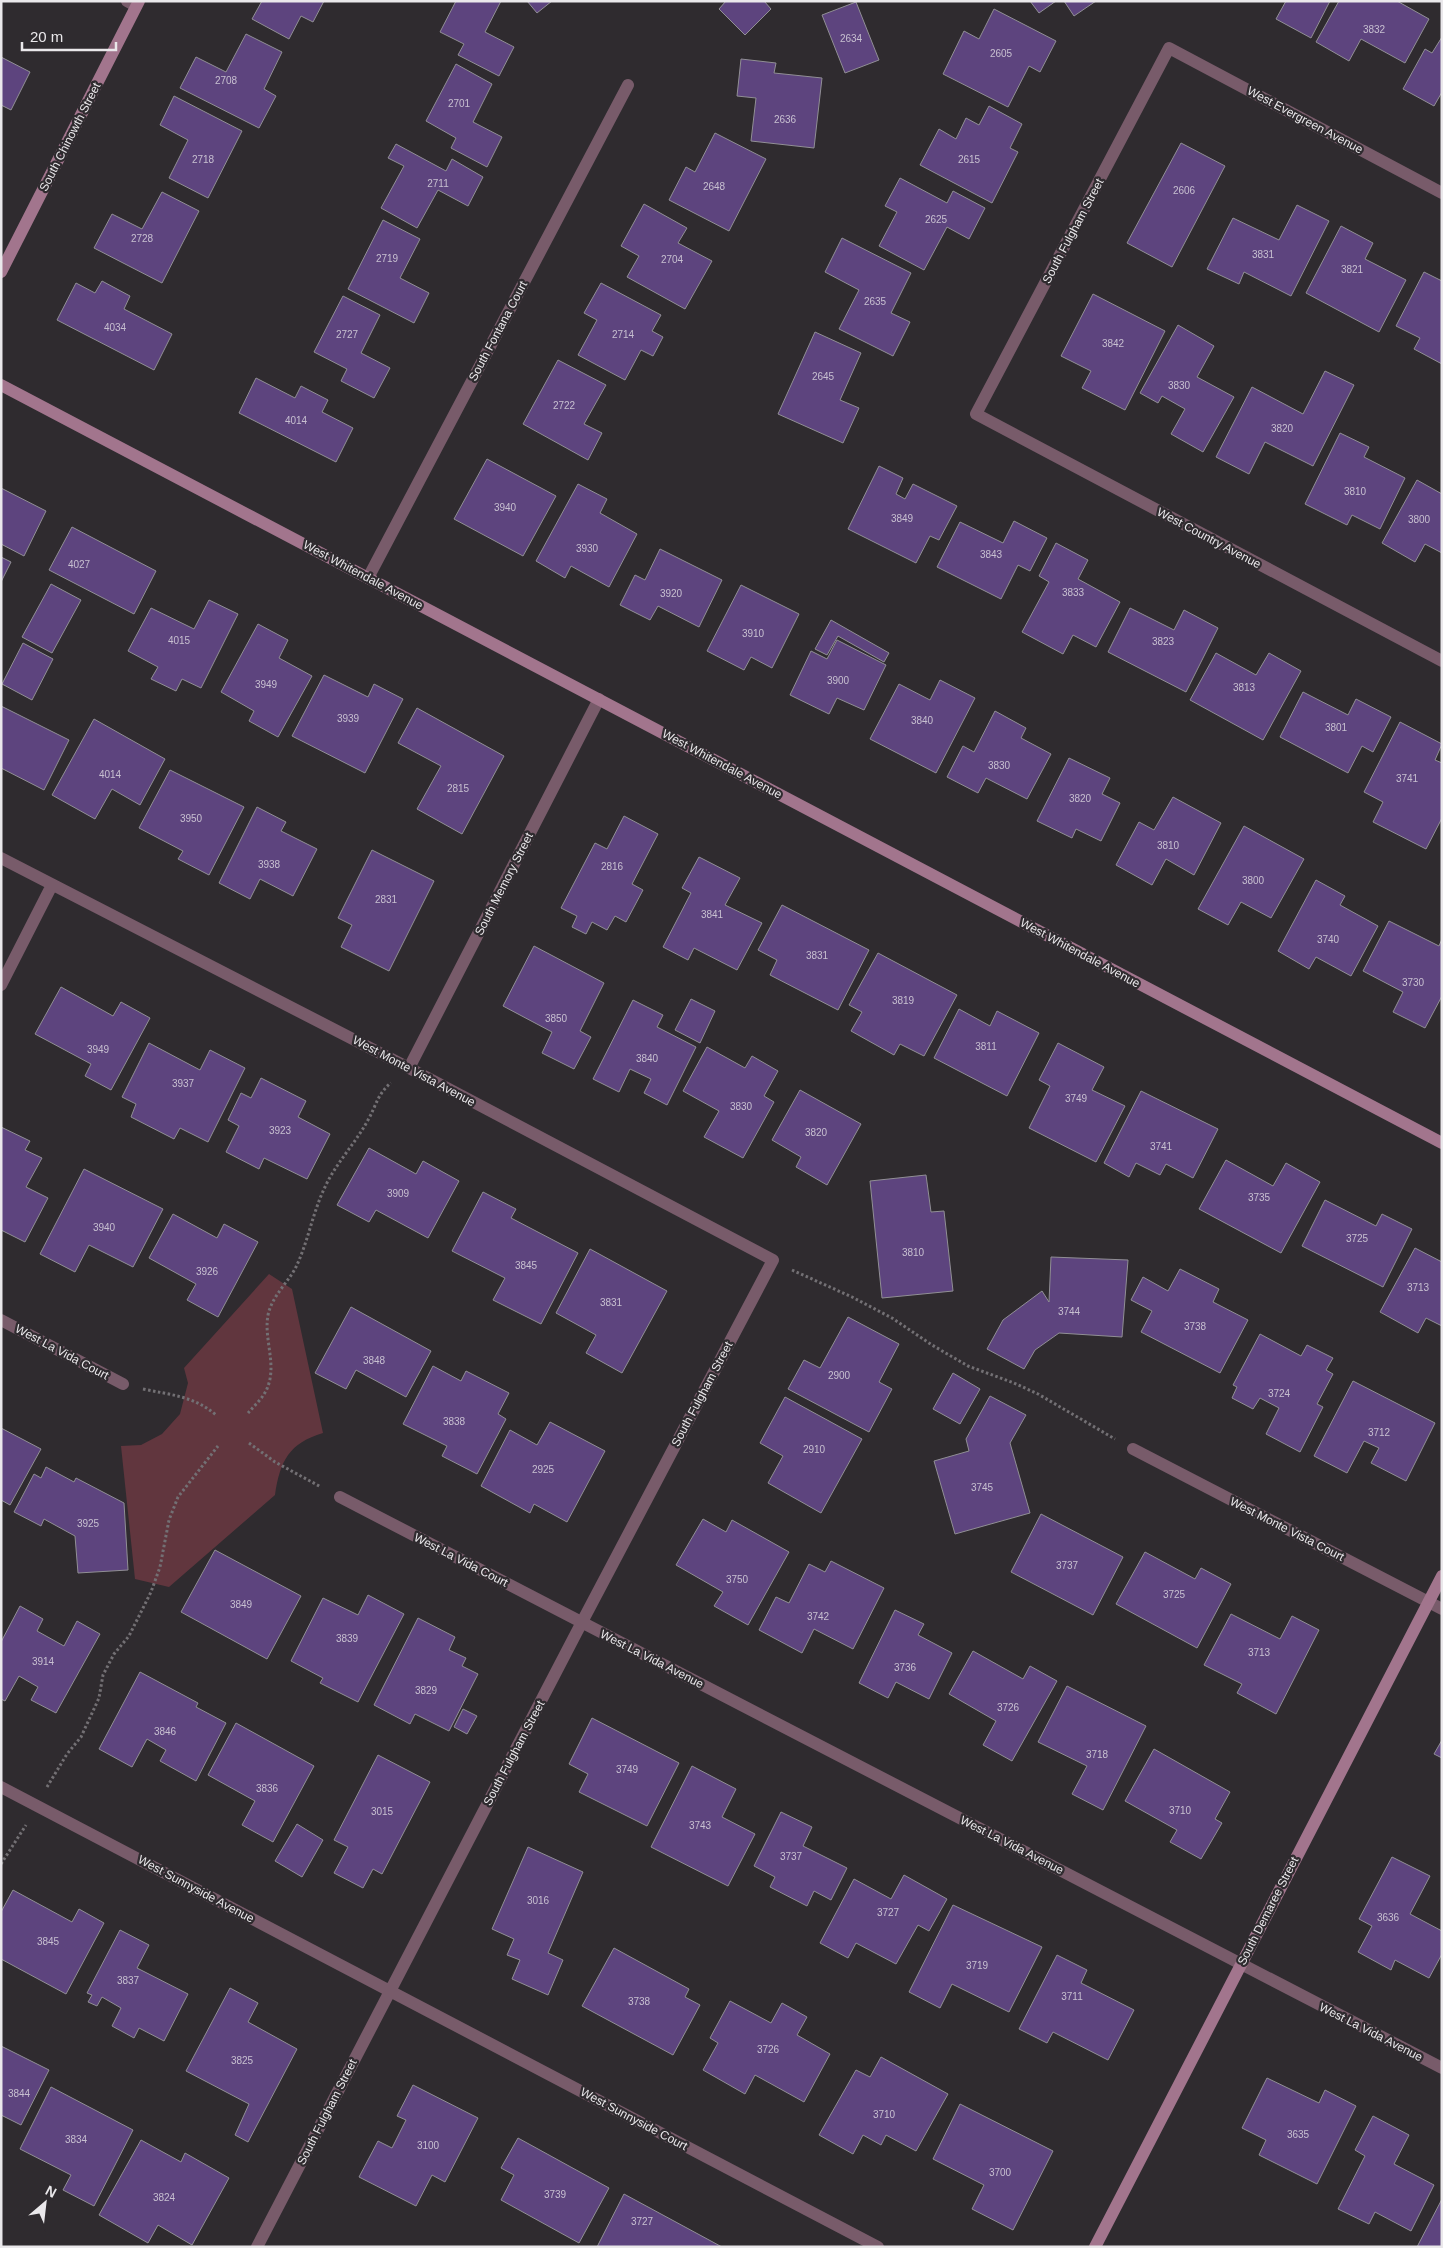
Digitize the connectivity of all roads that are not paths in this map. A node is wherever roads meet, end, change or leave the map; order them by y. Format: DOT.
graph roads {
  1 [pos="134,3"];
  2 [pos="1169,48"];
  3 [pos="628,85"];
  4 [pos="1442,193"];
  5 [pos="1,272"];
  6 [pos="1,385"];
  7 [pos="976,414"];
  8 [pos="368,578"];
  9 [pos="1442,661"];
  10 [pos="598,699"];
  11 [pos="1,858"];
  12 [pos="52,885"];
  13 [pos="1,985"];
  14 [pos="410,1068"];
  15 [pos="1442,1143"];
  16 [pos="773,1260"];
  17 [pos="1,1320"];
  18 [pos="123,1384"];
  19 [pos="1133,1449"];
  20 [pos="340,1497"];
  21 [pos="1442,1576"];
  22 [pos="1428,1602"];
  23 [pos="1442,1609"];
  24 [pos="582,1622"];
  25 [pos="1,1787"];
  26 [pos="1241,1964"];
  27 [pos="390,1990"];
  28 [pos="1442,2068"];
  29 [pos="257,2247"];
  30 [pos="878,2247"];
  31 [pos="1095,2247"];
  1 -- 5 [label="street, South Chinowth Street"];
  2 -- 4 [label="street, West Evergreen Avenue"];
  2 -- 7 [label="street, South Fulgham Street"];
  3 -- 8 [label="street, South Fontana Court"];
  6 -- 8 [label="street, West Whitendale Avenue"];
  7 -- 9 [label="street, West Country Avenue"];
  8 -- 10 [label="street, West Whitendale Avenue"];
  10 -- 14 [label="street, South Memory Street"];
  10 -- 15 [label="street, West Whitendale Avenue"];
  11 -- 12 [label="street"];
  12 -- 13 [label="street"];
  12 -- 14 [label="street, West Monte Vista Avenue"];
  14 -- 16 [label="street, West Monte Vista Avenue"];
  16 -- 24 [label="street, South Fulgham Street"];
  17 -- 18 [label="street, West La Vida Court"];
  19 -- 22 [label="street, West Monte Vista Court"];
  20 -- 24 [label="street, West La Vida Court"];
  21 -- 22 [label="street, South Demaree Street"];
  22 -- 23 [label="street, West Monte Vista Court"];
  22 -- 26 [label="street, South Demaree Street"];
  24 -- 26 [label="street, West La Vida Avenue"];
  24 -- 27 [label="street, South Fulgham Street"];
  25 -- 27 [label="street, West Sunnyside Avenue"];
  26 -- 28 [label="street, West La Vida Avenue"];
  26 -- 31 [label="street, South Demaree Street"];
  27 -- 29 [label="street, South Fulgham Street"];
  27 -- 30 [label="street, West Sunnyside Court"];
}
